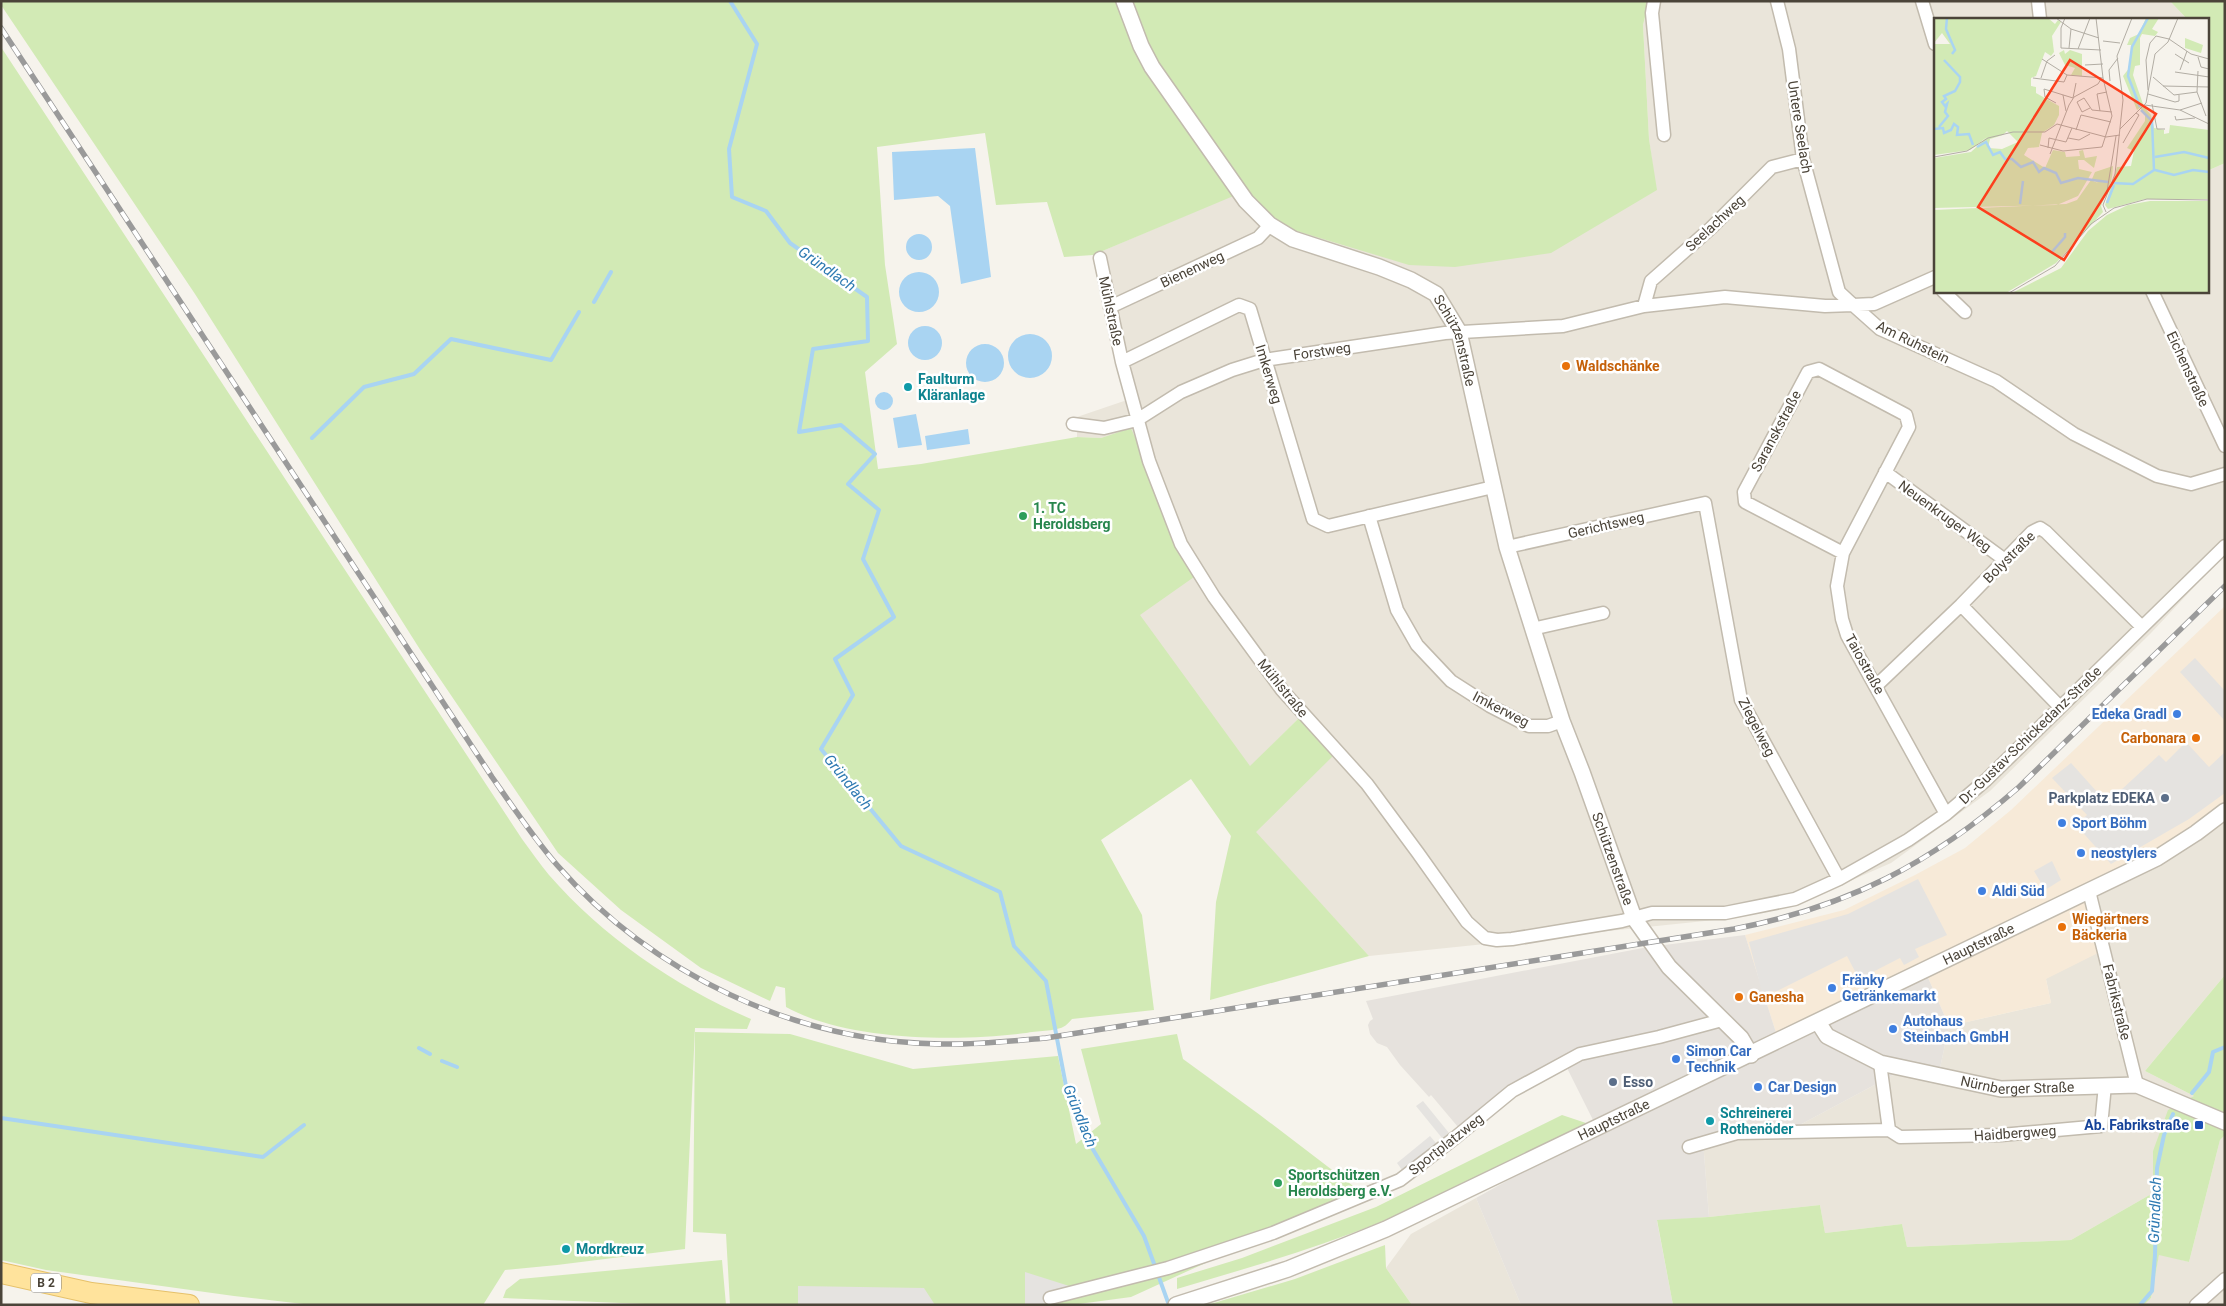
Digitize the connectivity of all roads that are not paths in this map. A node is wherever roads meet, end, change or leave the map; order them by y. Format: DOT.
graph roads {
  1 [pos="1124,1"];
  2 [pos="1654,1"];
  3 [pos="1777,1"];
  4 [pos="1922,1"];
  5 [pos="2038,1"];
  6 [pos="2040,18"];
  7 [pos="1934,41"];
  8 [pos="1664,135"];
  9 [pos="1803,159"];
  10 [pos="1270,225"];
  11 [pos="1100,258"];
  12 [pos="1934,280"];
  13 [pos="1944,292"];
  14 [pos="2152,292"];
  15 [pos="1852,305"];
  16 [pos="1644,306"];
  17 [pos="1110,307"];
  18 [pos="1965,312"];
  19 [pos="1459,332"];
  20 [pos="1264,360"];
  21 [pos="1122,362"];
  22 [pos="1137,420"];
  23 [pos="1073,424"];
  24 [pos="1909,427"];
  25 [pos="2225,446"];
  26 [pos="1885,472"];
  27 [pos="2225,474"];
  28 [pos="1493,487"];
  29 [pos="1705,503"];
  30 [pos="1369,516"];
  31 [pos="2225,546"];
  32 [pos="1506,547"];
  33 [pos="1843,553"];
  34 [pos="2005,560"];
  35 [pos="1961,605"];
  36 [pos="1603,613"];
  37 [pos="2142,627"];
  38 [pos="1532,629"];
  39 [pos="1876,686"];
  40 [pos="2060,707"];
  41 [pos="1562,721"];
  42 [pos="2225,811"];
  43 [pos="1946,814"];
  44 [pos="1839,879"];
  45 [pos="2089,890"];
  46 [pos="1634,918"];
  47 [pos="1722,1020"];
  48 [pos="1818,1022"];
  49 [pos="1751,1055"];
  50 [pos="1880,1063"];
  51 [pos="2105,1085"];
  52 [pos="2138,1085"];
  53 [pos="2225,1122"];
  54 [pos="1890,1130"];
  55 [pos="1689,1148"];
  56 [pos="1,1273"];
  57 [pos="2225,1279"];
  58 [pos="1050,1298"];
  59 [pos="190,1305"];
  60 [pos="1176,1305"];
  61 [pos="2196,1305"];
  1 -- 10 [label="street, Schützenstraße"];
  2 -- 8 [label="street"];
  3 -- 9 [label="street, Untere Seelach"];
  4 -- 7 [label="street"];
  5 -- 6 [label="street"];
  9 -- 15 [label="street, Untere Seelach"];
  9 -- 16 [label="street, Seelachweg"];
  10 -- 17 [label="street, Bienenweg"];
  10 -- 19 [label="street, Schützenstraße"];
  11 -- 17 [label="street, Mühlstraße"];
  12 -- 15 [label="street"];
  13 -- 18 [label="street"];
  14 -- 25 [label="street, Eichenstraße"];
  15 -- 16 [label="street"];
  15 -- 27 [label="street, Am Ruhstein"];
  16 -- 19 [label="street"];
  17 -- 21 [label="street, Mühlstraße"];
  19 -- 20 [label="street, Forstweg"];
  19 -- 28 [label="street, Schützenstraße"];
  20 -- 21 [label="street, Imkerweg"];
  20 -- 22 [label="street, Forstweg"];
  20 -- 30 [label="street, Imkerweg"];
  21 -- 22 [label="street, Mühlstraße"];
  22 -- 23 [label="street, Forstweg"];
  22 -- 46 [label="street, Mühlstraße"];
  24 -- 26 [label="street, Taiostraße"];
  24 -- 33 [label="street, Saranskstraße"];
  26 -- 33 [label="street, Taiostraße"];
  26 -- 34 [label="street, Neuenkruger Weg"];
  28 -- 30 [label="street, Imkerweg"];
  28 -- 32 [label="street, Schützenstraße"];
  29 -- 32 [label="street, Gerichtsweg"];
  29 -- 44 [label="street, Ziegelweg"];
  30 -- 41 [label="street, Imkerweg"];
  31 -- 37 [label="street, Dr.-Gustav-Schickedanz-Straße"];
  32 -- 38 [label="street, Schützenstraße"];
  33 -- 39 [label="street, Taiostraße"];
  34 -- 35 [label="street, Bolystraße"];
  34 -- 37 [label="street, Bolystraße"];
  35 -- 39 [label="street, Bolystraße"];
  35 -- 40 [label="street"];
  36 -- 38 [label="street"];
  37 -- 40 [label="street, Dr.-Gustav-Schickedanz-Straße"];
  38 -- 41 [label="street, Schützenstraße"];
  39 -- 43 [label="street, Taiostraße"];
  40 -- 43 [label="street, Dr.-Gustav-Schickedanz-Straße"];
  41 -- 46 [label="street, Schützenstraße"];
  42 -- 45 [label="street, Hauptstraße"];
  43 -- 44 [label="street, Dr.-Gustav-Schickedanz-Straße"];
  44 -- 46 [label="street, Dr.-Gustav-Schickedanz-Straße"];
  45 -- 48 [label="street, Hauptstraße"];
  45 -- 52 [label="street, Fabrikstraße"];
  46 -- 47 [label="street, Schützenstraße"];
  47 -- 49 [label="street, Schützenstraße"];
  47 -- 58 [label="street, Sportplatzweg"];
  48 -- 49 [label="street, Hauptstraße"];
  48 -- 50 [label="street, Nürnberger Straße"];
  49 -- 60 [label="street, Hauptstraße"];
  50 -- 51 [label="street, Nürnberger Straße"];
  50 -- 54 [label="street"];
  51 -- 52 [label="street, Nürnberger Straße"];
  51 -- 54 [label="street, Haidbergweg"];
  52 -- 53 [label="street, Nürnberger Straße"];
  54 -- 55 [label="street, Haidbergweg"];
  56 -- 59 [label="main road, B 2"];
  57 -- 61 [label="street"];
}
